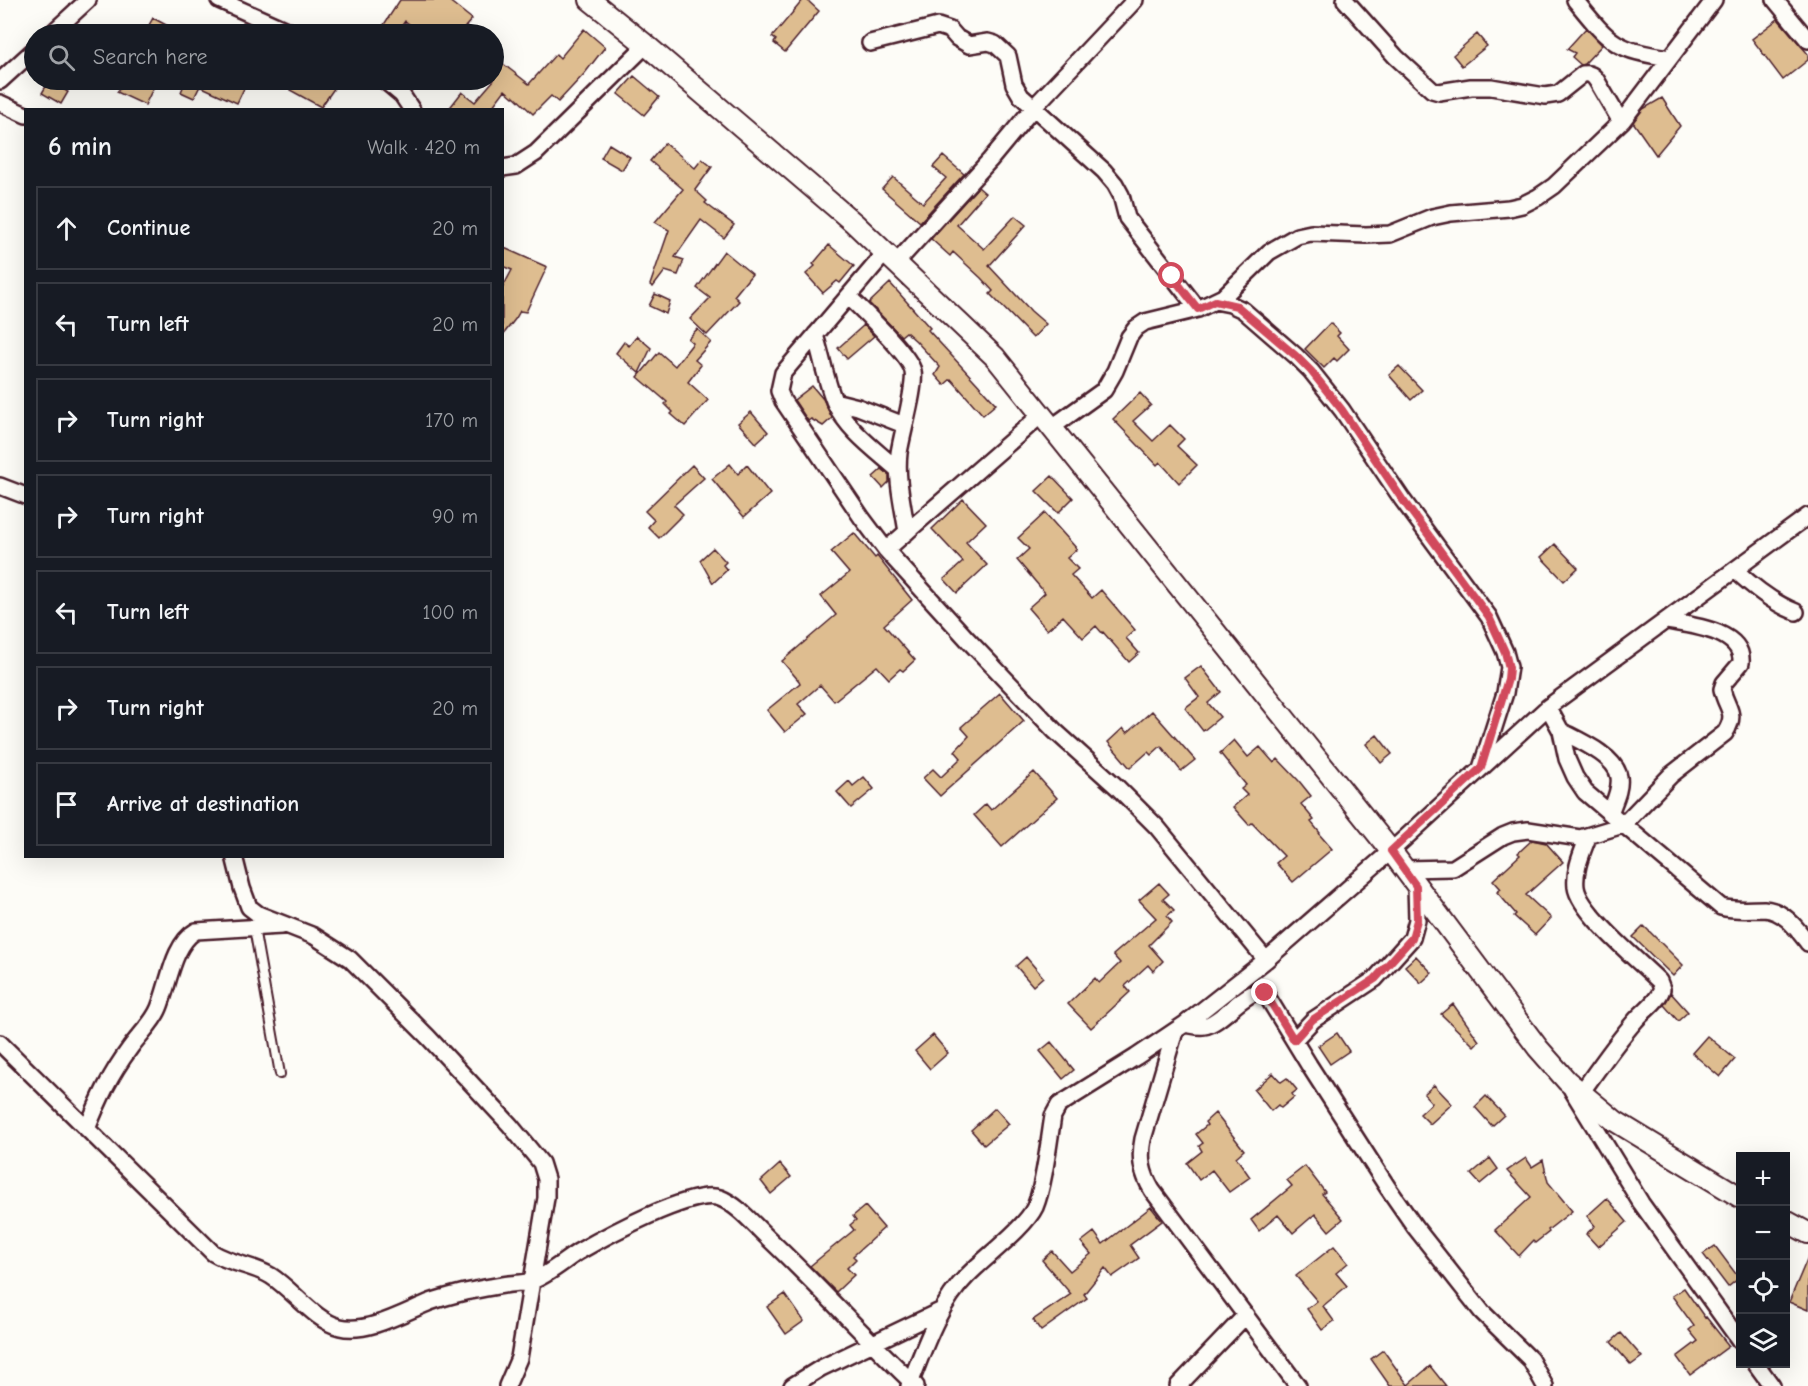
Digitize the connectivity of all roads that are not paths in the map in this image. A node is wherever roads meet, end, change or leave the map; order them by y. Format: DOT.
graph roads {
  1 [pos="88,0"];
  2 [pos="219,0"];
  3 [pos="590,0"];
  4 [pos="1135,0"];
  5 [pos="1345,0"];
  6 [pos="1575,0"];
  7 [pos="1714,0"];
  8 [pos="1775,0"];
  9 [pos="62,24"];
  10 [pos="273,24"];
  11 [pos="1808,40"];
  12 [pos="870,43"];
  13 [pos="646,45"];
  14 [pos="1670,58"];
  15 [pos="24,59"];
  16 [pos="0,81"];
  17 [pos="396,90"];
  18 [pos="0,103"];
  19 [pos="1034,107"];
  20 [pos="411,108"];
  21 [pos="24,114"];
  22 [pos="1621,122"];
  23 [pos="504,168"];
  24 [pos="891,257"];
  25 [pos="849,297"];
  26 [pos="1215,301"];
  27 [pos="1198,309"];
  28 [pos="815,335"];
  29 [pos="834,401"];
  30 [pos="1046,422"];
  31 [pos="904,425"];
  32 [pos="898,470"];
  33 [pos="0,486"];
  34 [pos="24,495"];
  35 [pos="1808,516"];
  36 [pos="907,532"];
  37 [pos="886,550"];
  38 [pos="1735,570"];
  39 [pos="1796,612"];
  40 [pos="1667,621"];
  41 [pos="1548,707"];
  42 [pos="1561,731"];
  43 [pos="1481,768"];
  44 [pos="1610,813"];
  45 [pos="1623,825"];
  46 [pos="1587,837"];
  47 [pos="1391,851"];
  48 [pos="234,858"];
  49 [pos="1404,869"];
  50 [pos="1416,886"];
  51 [pos="288,926"];
  52 [pos="254,928"];
  53 [pos="1808,943"];
  54 [pos="1266,960"];
  55 [pos="1180,1028"];
  56 [pos="1294,1040"];
  57 [pos="0,1043"];
  58 [pos="280,1074"];
  59 [pos="1574,1087"];
  60 [pos="87,1129"];
  61 [pos="1736,1195"];
  62 [pos="1790,1224"];
  63 [pos="1808,1233"];
  64 [pos="532,1281"];
  65 [pos="942,1310"];
  66 [pos="1246,1315"];
  67 [pos="1736,1335"];
  68 [pos="872,1344"];
  69 [pos="1759,1368"];
  70 [pos="912,1384"];
  71 [pos="507,1386"];
  72 [pos="792,1386"];
  73 [pos="1178,1386"];
  74 [pos="1298,1386"];
  75 [pos="1545,1386"];
  76 [pos="1772,1386"];
  1 -- 9 [label="street"];
  2 -- 10 [label="street"];
  3 -- 13 [label="street"];
  4 -- 19 [label="street"];
  5 -- 22 [label="street"];
  6 -- 14 [label="street"];
  7 -- 14 [label="street"];
  8 -- 11 [label="street"];
  12 -- 19 [label="street"];
  13 -- 23 [label="street"];
  13 -- 24 [label="street"];
  14 -- 22 [label="street"];
  15 -- 16 [label="street"];
  17 -- 20 [label="street"];
  18 -- 21 [label="street"];
  19 -- 24 [label="street"];
  19 -- 27 [label="street"];
  22 -- 26 [label="street"];
  24 -- 25 [label="street"];
  24 -- 30 [label="street"];
  25 -- 28 [label="street"];
  25 -- 31 [label="street"];
  26 -- 27 [label="street"];
  26 -- 43 [label="street"];
  27 -- 30 [label="street"];
  28 -- 29 [label="street"];
  28 -- 37 [label="street"];
  29 -- 31 [label="street"];
  29 -- 32 [label="street"];
  30 -- 36 [label="street"];
  30 -- 47 [label="street"];
  31 -- 32 [label="street"];
  32 -- 36 [label="street"];
  33 -- 34 [label="street"];
  35 -- 38 [label="street"];
  36 -- 37 [label="street"];
  37 -- 54 [label="street"];
  38 -- 39 [label="street"];
  38 -- 40 [label="street"];
  40 -- 41 [label="street"];
  40 -- 45 [label="street"];
  41 -- 42 [label="street"];
  41 -- 43 [label="street"];
  42 -- 44 [label="street"];
  42 -- 44 [label="street"];
  43 -- 47 [label="street"];
  44 -- 45 [label="street"];
  45 -- 46 [label="street"];
  45 -- 53 [label="street"];
  46 -- 49 [label="street"];
  46 -- 59 [label="street"];
  47 -- 49 [label="street"];
  47 -- 54 [label="street"];
  48 -- 51 [label="street"];
  49 -- 50 [label="street"];
  50 -- 56 [label="street"];
  50 -- 59 [label="street"];
  51 -- 52 [label="street"];
  51 -- 64 [label="street"];
  52 -- 58 [label="lane"];
  52 -- 60 [label="street"];
  54 -- 55 [label="street"];
  55 -- 56 [label="street"];
  55 -- 65 [label="street"];
  55 -- 66 [label="street"];
  56 -- 75 [label="street"];
  57 -- 60 [label="street"];
  59 -- 61 [label="street"];
  59 -- 67 [label="street"];
  60 -- 64 [label="street"];
  62 -- 63 [label="street"];
  64 -- 68 [label="street"];
  64 -- 71 [label="street"];
  65 -- 68 [label="street"];
  65 -- 70 [label="street"];
  66 -- 73 [label="street"];
  66 -- 74 [label="street"];
  68 -- 70 [label="street"];
  68 -- 72 [label="street"];
  69 -- 76 [label="street"];
}
